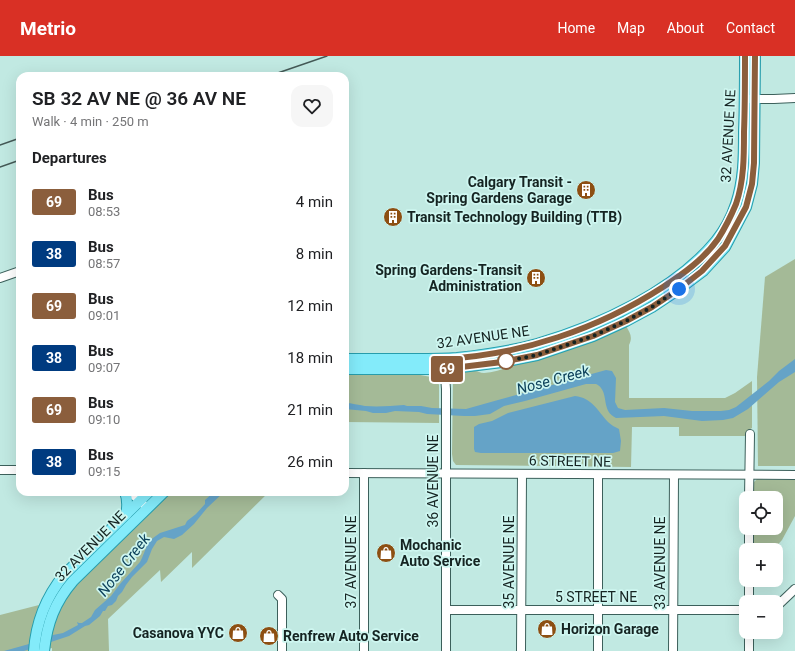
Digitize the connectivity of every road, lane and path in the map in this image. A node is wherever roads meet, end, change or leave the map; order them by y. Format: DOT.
graph roads {
  1 [pos="745,56"];
  2 [pos="755,56"];
  3 [pos="795,98"];
  4 [pos="750,99"];
  5 [pos="16,272"];
  6 [pos="0,278"];
  7 [pos="349,359"];
  8 [pos="444,359"];
  9 [pos="349,369"];
  10 [pos="445,369"];
  11 [pos="750,434"];
  12 [pos="0,470"];
  13 [pos="16,470"];
  14 [pos="349,473"];
  15 [pos="364,473"];
  16 [pos="446,473"];
  17 [pos="522,474"];
  18 [pos="598,475"];
  19 [pos="674,475"];
  20 [pos="795,475"];
  21 [pos="749,476"];
  22 [pos="749,491"];
  23 [pos="126,496"];
  24 [pos="134,496"];
  25 [pos="147,496"];
  26 [pos="158,496"];
  27 [pos="144,505"];
  28 [pos="126,515"];
  29 [pos="795,589"];
  30 [pos="278,594"];
  31 [pos="783,601"];
  32 [pos="446,610"];
  33 [pos="521,610"];
  34 [pos="598,610"];
  35 [pos="673,610"];
  36 [pos="739,610"];
  37 [pos="749,639"];
  38 [pos="34,651"];
  39 [pos="44,651"];
  40 [pos="282,651"];
  41 [pos="364,651"];
  42 [pos="446,651"];
  43 [pos="521,651"];
  44 [pos="598,651"];
  45 [pos="673,651"];
  46 [pos="749,651"];
  1 -- 4 [label="main road, 32 AVENUE NE"];
  2 -- 4 [label="main road, 32 AVENUE NE"];
  3 -- 4 [label="street"];
  4 -- 8 [label="main road, 32 AVENUE NE"];
  4 -- 10 [label="main road, 32 AVENUE NE"];
  5 -- 6 [label="street"];
  7 -- 8 [label="main road, 32 AVENUE NE"];
  8 -- 10 [label="street, 36 AVENUE NE"];
  9 -- 10 [label="main road, 32 AVENUE NE"];
  10 -- 16 [label="street, 36 AVENUE NE"];
  11 -- 21 [label="street"];
  12 -- 13 [label="street"];
  14 -- 15 [label="street, 6 STREET NE"];
  15 -- 16 [label="street, 6 STREET NE"];
  15 -- 41 [label="street, 37 AVENUE NE"];
  16 -- 17 [label="street, 6 STREET NE"];
  16 -- 32 [label="street, 36 AVENUE NE"];
  17 -- 18 [label="street, 6 STREET NE"];
  17 -- 33 [label="street, 35 AVENUE NE"];
  18 -- 19 [label="street, 6 STREET NE"];
  18 -- 34 [label="street"];
  19 -- 21 [label="street, 6 STREET NE"];
  19 -- 35 [label="street, 33 AVENUE NE"];
  20 -- 21 [label="street, 6 STREET NE"];
  21 -- 22 [label="street"];
  23 -- 28 [label="main road"];
  24 -- 27 [label="street"];
  25 -- 27 [label="main road, 32 AVENUE NE"];
  26 -- 27 [label="main road, 32 AVENUE NE"];
  27 -- 28 [label="main road, 32 AVENUE NE"];
  27 -- 39 [label="main road, 32 AVENUE NE"];
  28 -- 38 [label="main road, 32 AVENUE NE"];
  29 -- 31 [label="street"];
  30 -- 40 [label="street"];
  32 -- 33 [label="street, 5 STREET NE"];
  32 -- 42 [label="street, 36 AVENUE NE"];
  33 -- 34 [label="street, 5 STREET NE"];
  33 -- 43 [label="street, 35 AVENUE NE"];
  34 -- 35 [label="street, 5 STREET NE"];
  34 -- 44 [label="street"];
  35 -- 36 [label="street, 5 STREET NE"];
  35 -- 45 [label="street, 33 AVENUE NE"];
  37 -- 46 [label="street"];
}
